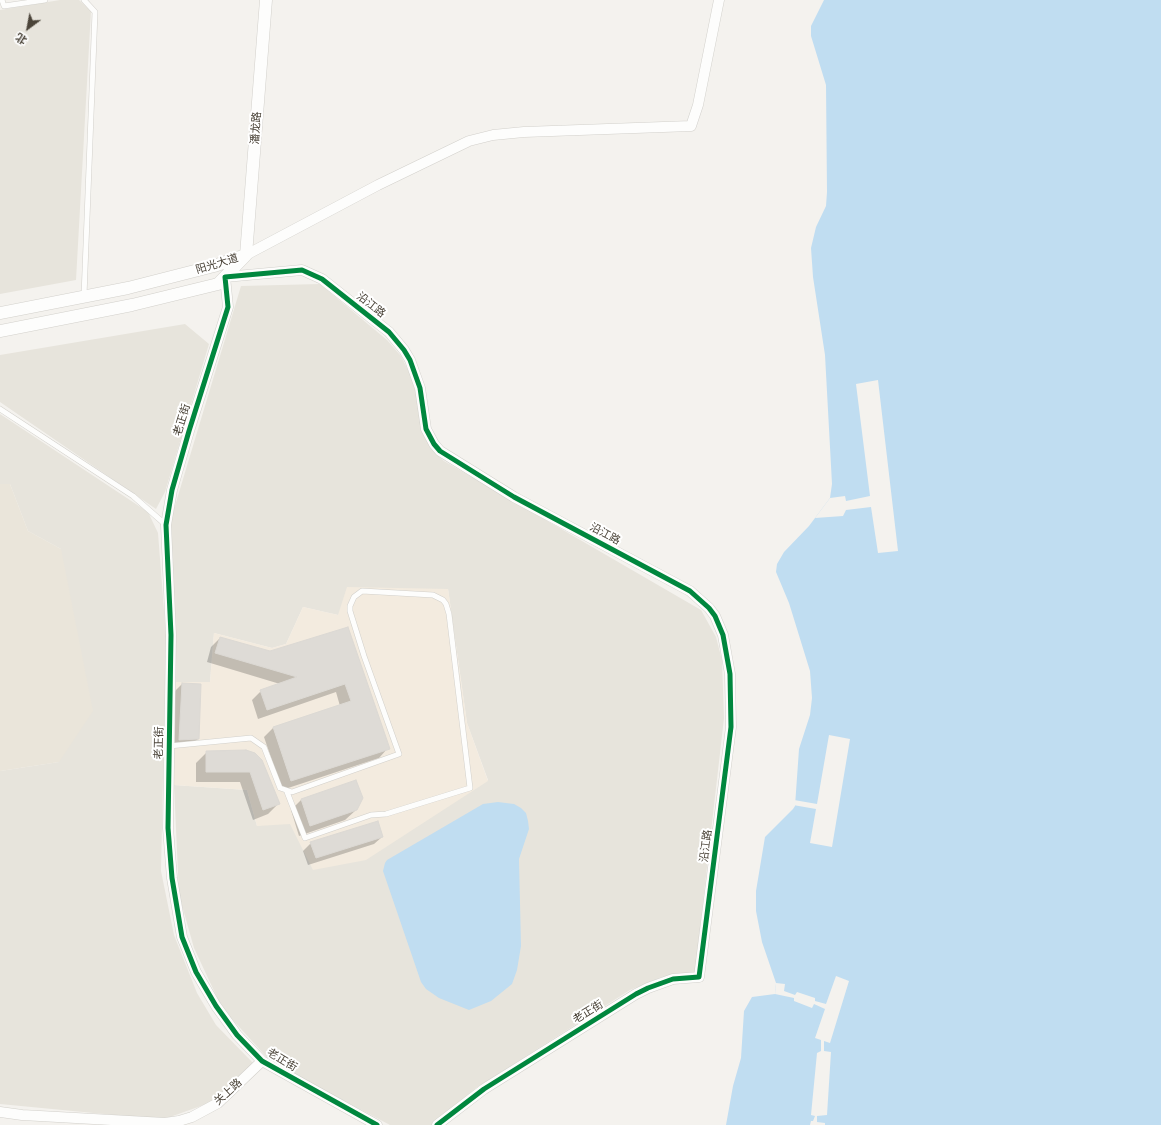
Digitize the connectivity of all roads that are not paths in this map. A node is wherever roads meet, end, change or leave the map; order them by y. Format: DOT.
graph roads {
  1 [pos="2,0"];
  2 [pos="45,0"];
  3 [pos="84,0"];
  4 [pos="266,0"];
  5 [pos="719,0"];
  6 [pos="246,255"];
  7 [pos="225,277"];
  8 [pos="84,297"];
  9 [pos="0,313"];
  10 [pos="0,331"];
  11 [pos="0,409"];
  12 [pos="166,525"];
  13 [pos="169,746"];
  14 [pos="287,792"];
  15 [pos="699,977"];
  16 [pos="262,1061"];
  17 [pos="0,1112"];
  18 [pos="377,1125"];
  19 [pos="437,1125"];
  1 -- 2 [label="lane"];
  3 -- 8 [label="lane"];
  4 -- 6 [label="street, 潘龙路"];
  5 -- 6 [label="street"];
  6 -- 7 [label="street, 阳光大道"];
  6 -- 8 [label="street, 阳光大道"];
  7 -- 10 [label="street, 阳光大道"];
  7 -- 12 [label="street, 老正街"];
  7 -- 15 [label="street, 沿江路"];
  8 -- 9 [label="street, 阳光大道"];
  11 -- 12 [label="lane"];
  12 -- 13 [label="street, 老正街"];
  13 -- 14 [label="lane"];
  13 -- 16 [label="street, 老正街"];
  14 -- 14 [label="lane"];
  15 -- 19 [label="street, 老正街"];
  16 -- 17 [label="street, 关上路"];
  16 -- 18 [label="street, 老正街"];
}
